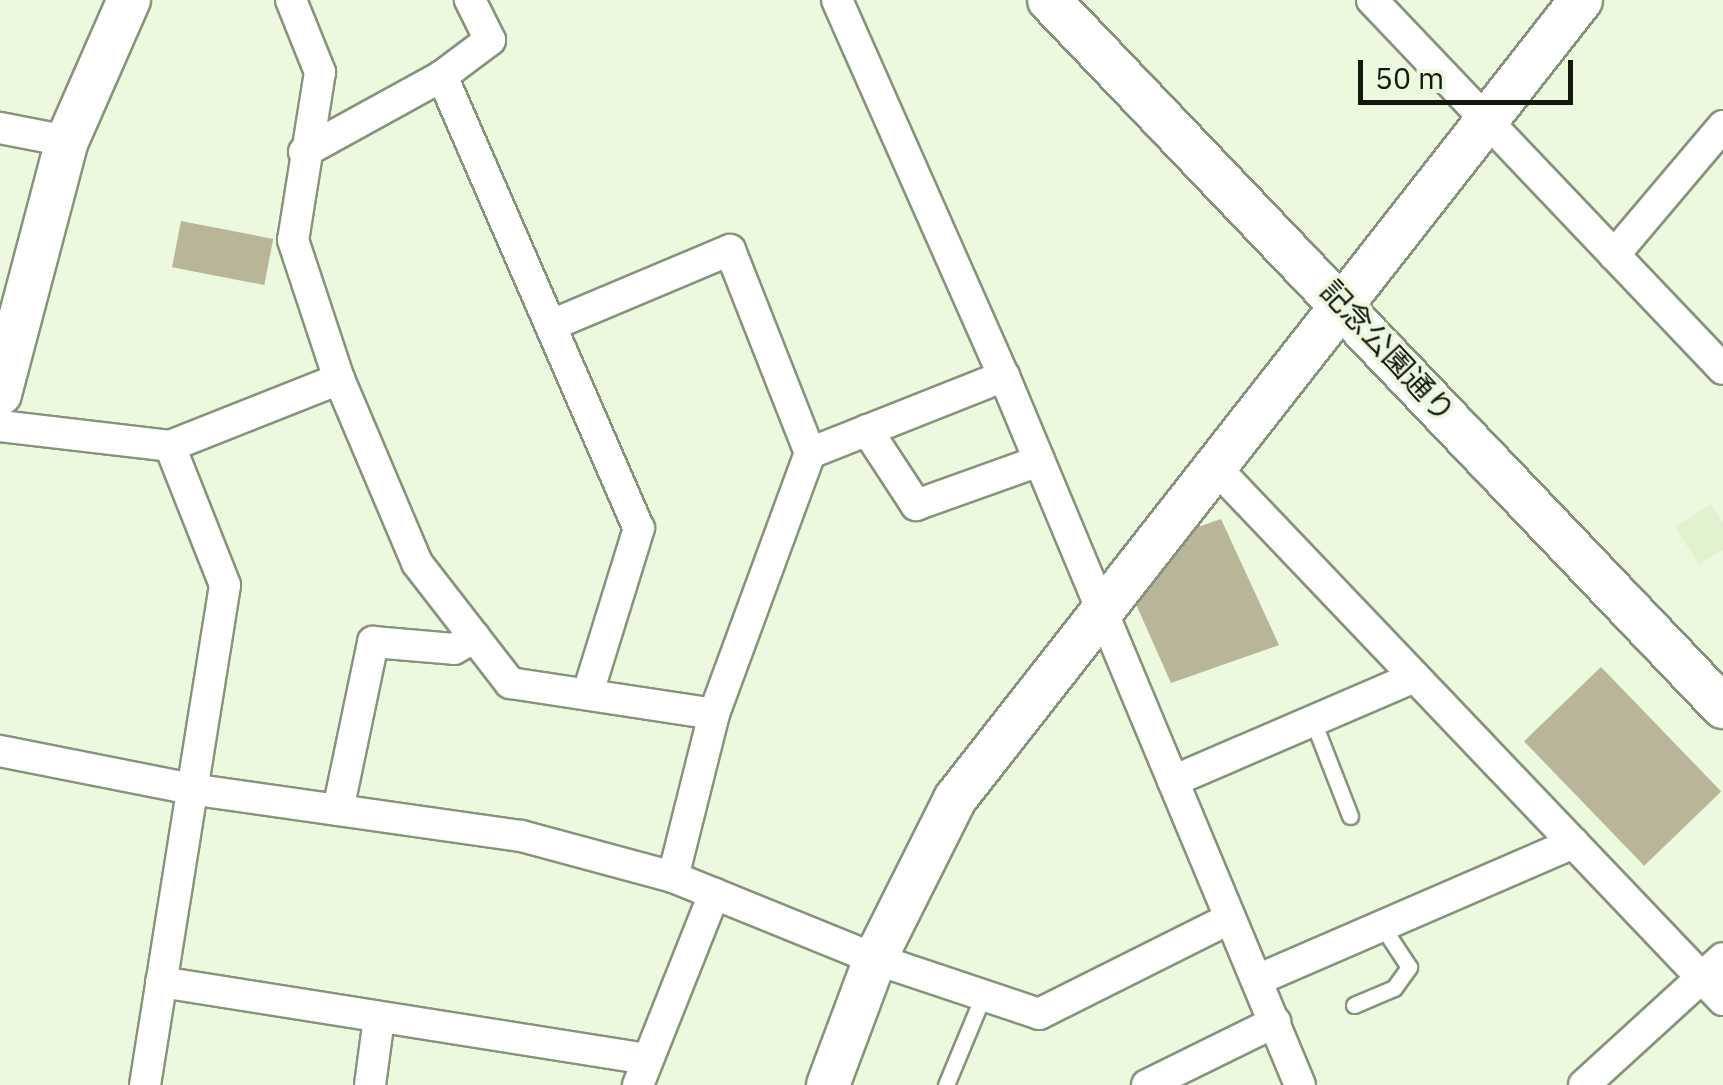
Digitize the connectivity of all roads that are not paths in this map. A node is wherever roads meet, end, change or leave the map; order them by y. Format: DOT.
graph roads {
  1 [pos="129,0"];
  2 [pos="470,0"];
  3 [pos="837,0"];
  4 [pos="1048,0"];
  5 [pos="1372,0"];
  6 [pos="1580,0"];
  7 [pos="297,2"];
  8 [pos="442,76"];
  9 [pos="1484,122"];
  10 [pos="1723,126"];
  11 [pos="0,128"];
  12 [pos="67,141"];
  13 [pos="304,152"];
  14 [pos="1614,255"];
  15 [pos="1344,305"];
  16 [pos="554,324"];
  17 [pos="1723,369"];
  18 [pos="1004,376"];
  19 [pos="339,379"];
  20 [pos="0,394"];
  21 [pos="0,426"];
  22 [pos="867,430"];
  23 [pos="170,446"];
  24 [pos="810,453"];
  25 [pos="1039,460"];
  26 [pos="1216,468"];
  27 [pos="1101,606"];
  28 [pos="475,637"];
  29 [pos="1415,677"];
  30 [pos="588,693"];
  31 [pos="1723,707"];
  32 [pos="714,714"];
  33 [pos="1313,721"];
  34 [pos="0,752"];
  35 [pos="1173,782"];
  36 [pos="197,790"];
  37 [pos="338,810"];
  38 [pos="1350,816"];
  39 [pos="1574,843"];
  40 [pos="673,877"];
  41 [pos="714,894"];
  42 [pos="1229,920"];
  43 [pos="1382,926"];
  44 [pos="875,959"];
  45 [pos="1712,968"];
  46 [pos="1258,980"];
  47 [pos="161,982"];
  48 [pos="984,996"];
  49 [pos="1723,1000"];
  50 [pos="1354,1005"];
  51 [pos="379,1018"];
  52 [pos="1274,1022"];
  53 [pos="642,1072"];
  54 [pos="145,1085"];
  55 [pos="370,1085"];
  56 [pos="828,1085"];
  57 [pos="946,1085"];
  58 [pos="1147,1085"];
  59 [pos="1300,1085"];
  60 [pos="1584,1085"];
  1 -- 12 [label="street"];
  2 -- 8 [label="street"];
  3 -- 18 [label="street"];
  4 -- 15 [label="street, 記念公園通り"];
  5 -- 9 [label="street"];
  6 -- 9 [label="street"];
  7 -- 13 [label="street"];
  8 -- 13 [label="street"];
  8 -- 16 [label="street"];
  9 -- 14 [label="street"];
  9 -- 15 [label="street"];
  10 -- 14 [label="street"];
  11 -- 12 [label="street"];
  12 -- 20 [label="street"];
  13 -- 19 [label="street"];
  14 -- 17 [label="street"];
  15 -- 26 [label="street"];
  15 -- 31 [label="street, 記念公園通り"];
  16 -- 24 [label="street"];
  16 -- 30 [label="street"];
  18 -- 22 [label="street"];
  18 -- 25 [label="street"];
  19 -- 23 [label="street"];
  19 -- 28 [label="street"];
  21 -- 23 [label="street"];
  22 -- 24 [label="street"];
  22 -- 25 [label="street"];
  23 -- 36 [label="street"];
  24 -- 32 [label="street"];
  25 -- 27 [label="street"];
  26 -- 27 [label="street"];
  26 -- 29 [label="street"];
  27 -- 35 [label="street"];
  27 -- 44 [label="street"];
  28 -- 30 [label="street"];
  28 -- 37 [label="street"];
  29 -- 33 [label="street"];
  29 -- 39 [label="street"];
  30 -- 32 [label="street"];
  32 -- 40 [label="street"];
  33 -- 35 [label="street"];
  33 -- 38 [label="lane"];
  34 -- 36 [label="street"];
  35 -- 42 [label="street"];
  36 -- 37 [label="street"];
  36 -- 47 [label="street"];
  37 -- 40 [label="street"];
  39 -- 43 [label="street"];
  39 -- 45 [label="street"];
  40 -- 41 [label="street"];
  41 -- 44 [label="street"];
  41 -- 53 [label="street"];
  42 -- 46 [label="street"];
  42 -- 48 [label="street"];
  43 -- 46 [label="street"];
  43 -- 50 [label="lane"];
  44 -- 48 [label="street"];
  44 -- 56 [label="street"];
  45 -- 49 [label="street"];
  45 -- 60 [label="street"];
  46 -- 52 [label="street"];
  47 -- 51 [label="street"];
  47 -- 54 [label="street"];
  48 -- 57 [label="lane"];
  51 -- 53 [label="street"];
  51 -- 55 [label="street"];
  52 -- 58 [label="street"];
  52 -- 59 [label="street"];
}
